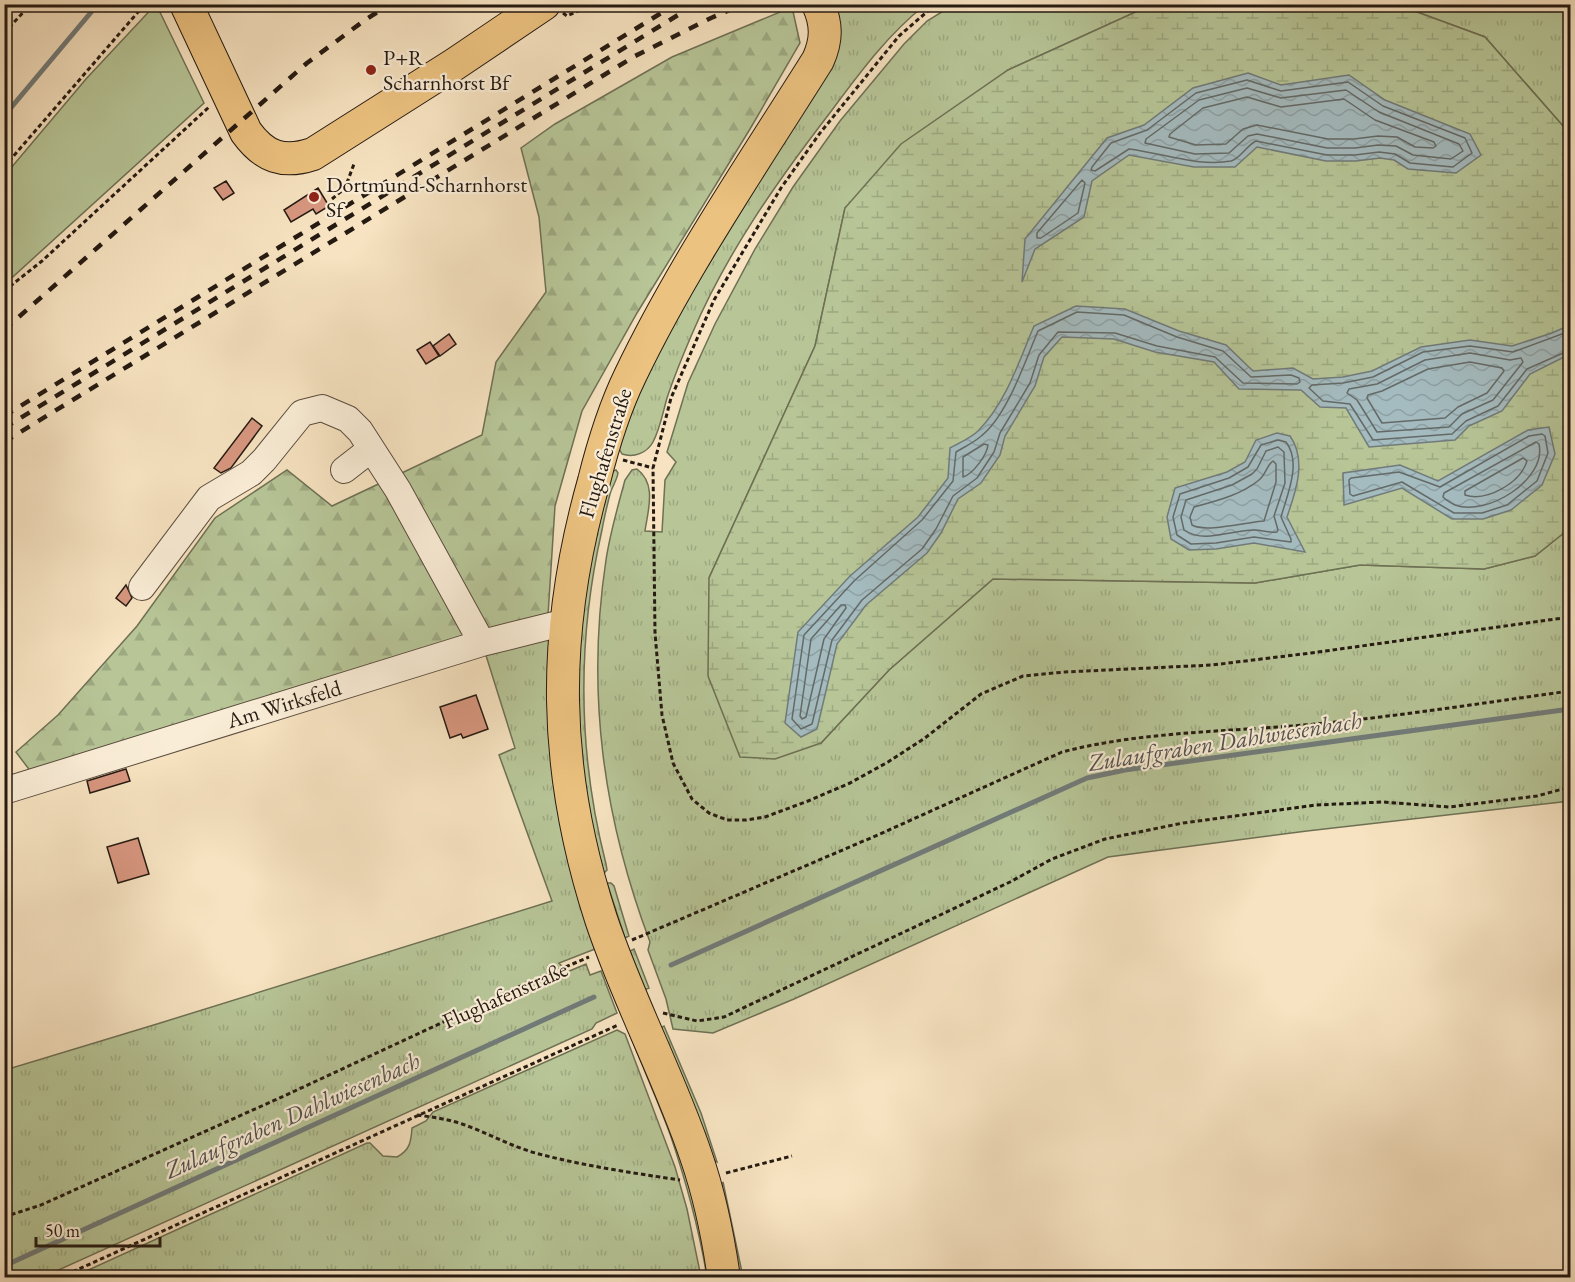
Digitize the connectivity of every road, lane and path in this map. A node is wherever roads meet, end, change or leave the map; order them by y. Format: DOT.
graph roads {
  1 [pos="31,4"];
  2 [pos="145,4"];
  3 [pos="186,4"];
  4 [pos="594,4"];
  5 [pos="818,4"];
  6 [pos="936,4"];
  7 [pos="551,8"];
  8 [pos="4,33"];
  9 [pos="226,91"];
  10 [pos="354,164"];
  11 [pos="4,167"];
  12 [pos="332,199"];
  13 [pos="4,291"];
  14 [pos="371,449"];
  15 [pos="601,454"];
  16 [pos="653,468"];
  17 [pos="344,470"];
  18 [pos="142,587"];
  19 [pos="1570,617"];
  20 [pos="566,622"];
  21 [pos="482,643"];
  22 [pos="1570,691"];
  23 [pos="1570,787"];
  24 [pos="4,791"];
  25 [pos="612,948"];
  26 [pos="662,1012"];
  27 [pos="624,1022"];
  28 [pos="416,1115"];
  29 [pos="792,1156"];
  30 [pos="693,1180"];
  31 [pos="4,1216"];
  32 [pos="59,1278"];
  33 [pos="724,1278"];
  1 -- 8 [label="path"];
  2 -- 11 [label="path"];
  3 -- 9 [label="main road"];
  4 -- 7 [label="path"];
  5 -- 15 [label="main road, Flughafenstraße"];
  6 -- 16 [label="path"];
  7 -- 9 [label="main road"];
  9 -- 13 [label="path"];
  10 -- 12 [label="path"];
  14 -- 17 [label="street"];
  14 -- 18 [label="street"];
  14 -- 21 [label="street"];
  15 -- 16 [label="path"];
  15 -- 20 [label="main road, Flughafenstraße"];
  16 -- 19 [label="path"];
  20 -- 21 [label="street, Am Wirksfeld"];
  20 -- 25 [label="main road, Flughafenstraße"];
  21 -- 24 [label="street, Am Wirksfeld"];
  22 -- 25 [label="path"];
  23 -- 26 [label="path"];
  25 -- 30 [label="main road, Flughafenstraße"];
  25 -- 31 [label="path, Flughafenstraße"];
  27 -- 28 [label="path"];
  28 -- 30 [label="path"];
  28 -- 32 [label="path"];
  29 -- 30 [label="path"];
  30 -- 33 [label="main road, Flughafenstraße"];
}
